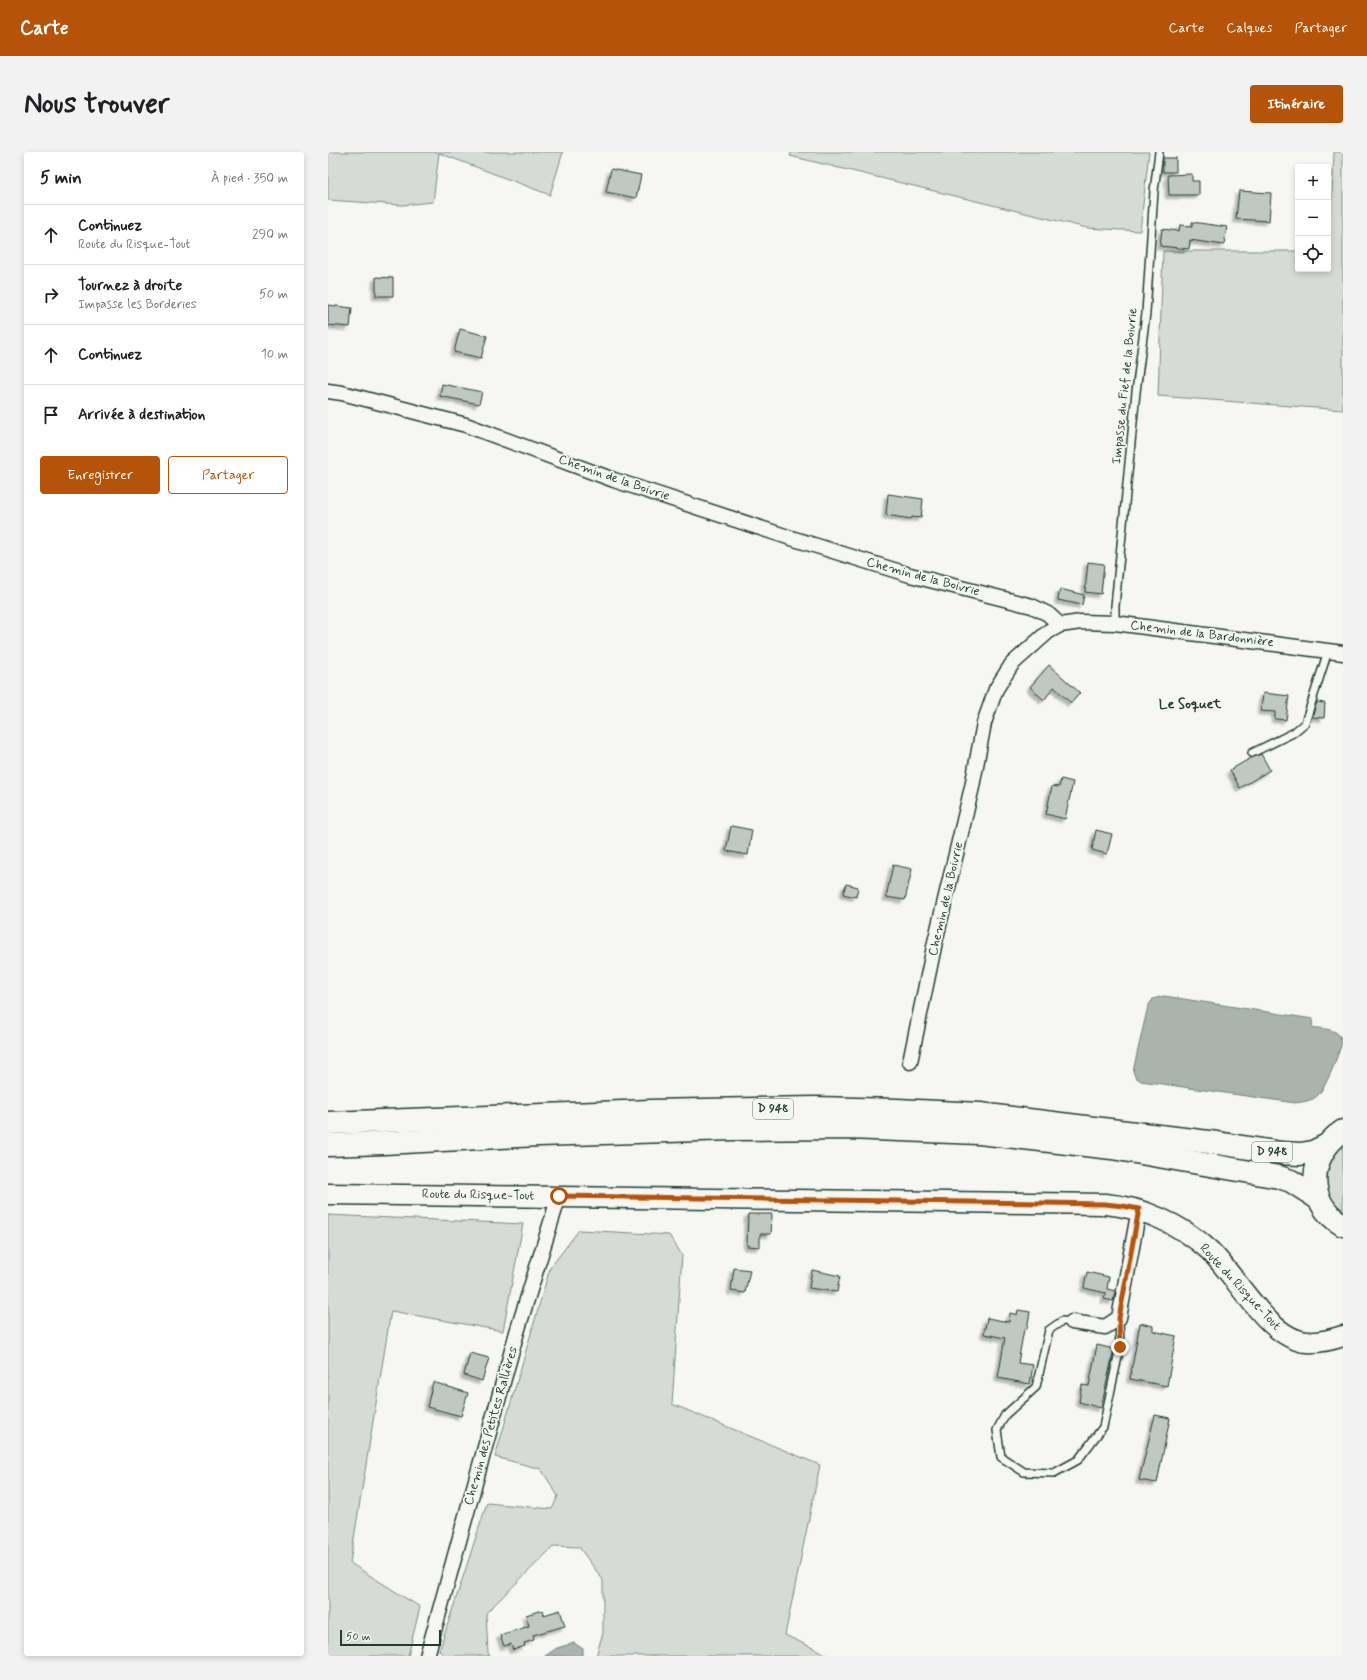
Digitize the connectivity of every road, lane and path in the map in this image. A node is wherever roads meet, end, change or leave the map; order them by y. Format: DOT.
graph roads {
  1 [pos="1159,152"];
  2 [pos="328,391"];
  3 [pos="1115,623"];
  4 [pos="1060,625"];
  5 [pos="1328,651"];
  6 [pos="1343,653"];
  7 [pos="1252,753"];
  8 [pos="910,1062"];
  9 [pos="328,1123"];
  10 [pos="1343,1131"];
  11 [pos="328,1144"];
  12 [pos="1325,1146"];
  13 [pos="328,1194"];
  14 [pos="559,1196"];
  15 [pos="1319,1199"];
  16 [pos="1139,1209"];
  17 [pos="1343,1225"];
  18 [pos="1119,1318"];
  19 [pos="1072,1322"];
  20 [pos="1343,1336"];
  21 [pos="426,1656"];
  1 -- 3 [label="lane, Impasse du Fief de la Boivrie"];
  2 -- 4 [label="street, Chemin de la Boivrie"];
  3 -- 4 [label="street, Chemin de la Bardonnière"];
  3 -- 5 [label="street, Chemin de la Bardonnière"];
  4 -- 8 [label="street, Chemin de la Boivrie"];
  5 -- 6 [label="street, Chemin de la Bardonnière"];
  5 -- 7 [label="lane"];
  9 -- 12 [label="highway, D 948"];
  10 -- 12 [label="highway"];
  11 -- 15 [label="highway, D 948"];
  12 -- 15 [label="highway"];
  13 -- 14 [label="street, Route du Risque-Tout"];
  14 -- 16 [label="street, Route du Risque-Tout"];
  14 -- 21 [label="street, Chemin des Petites Rallières"];
  15 -- 17 [label="highway"];
  16 -- 18 [label="street"];
  16 -- 20 [label="street, Route du Risque-Tout"];
  18 -- 19 [label="street"];
  18 -- 19 [label="lane"];
}
